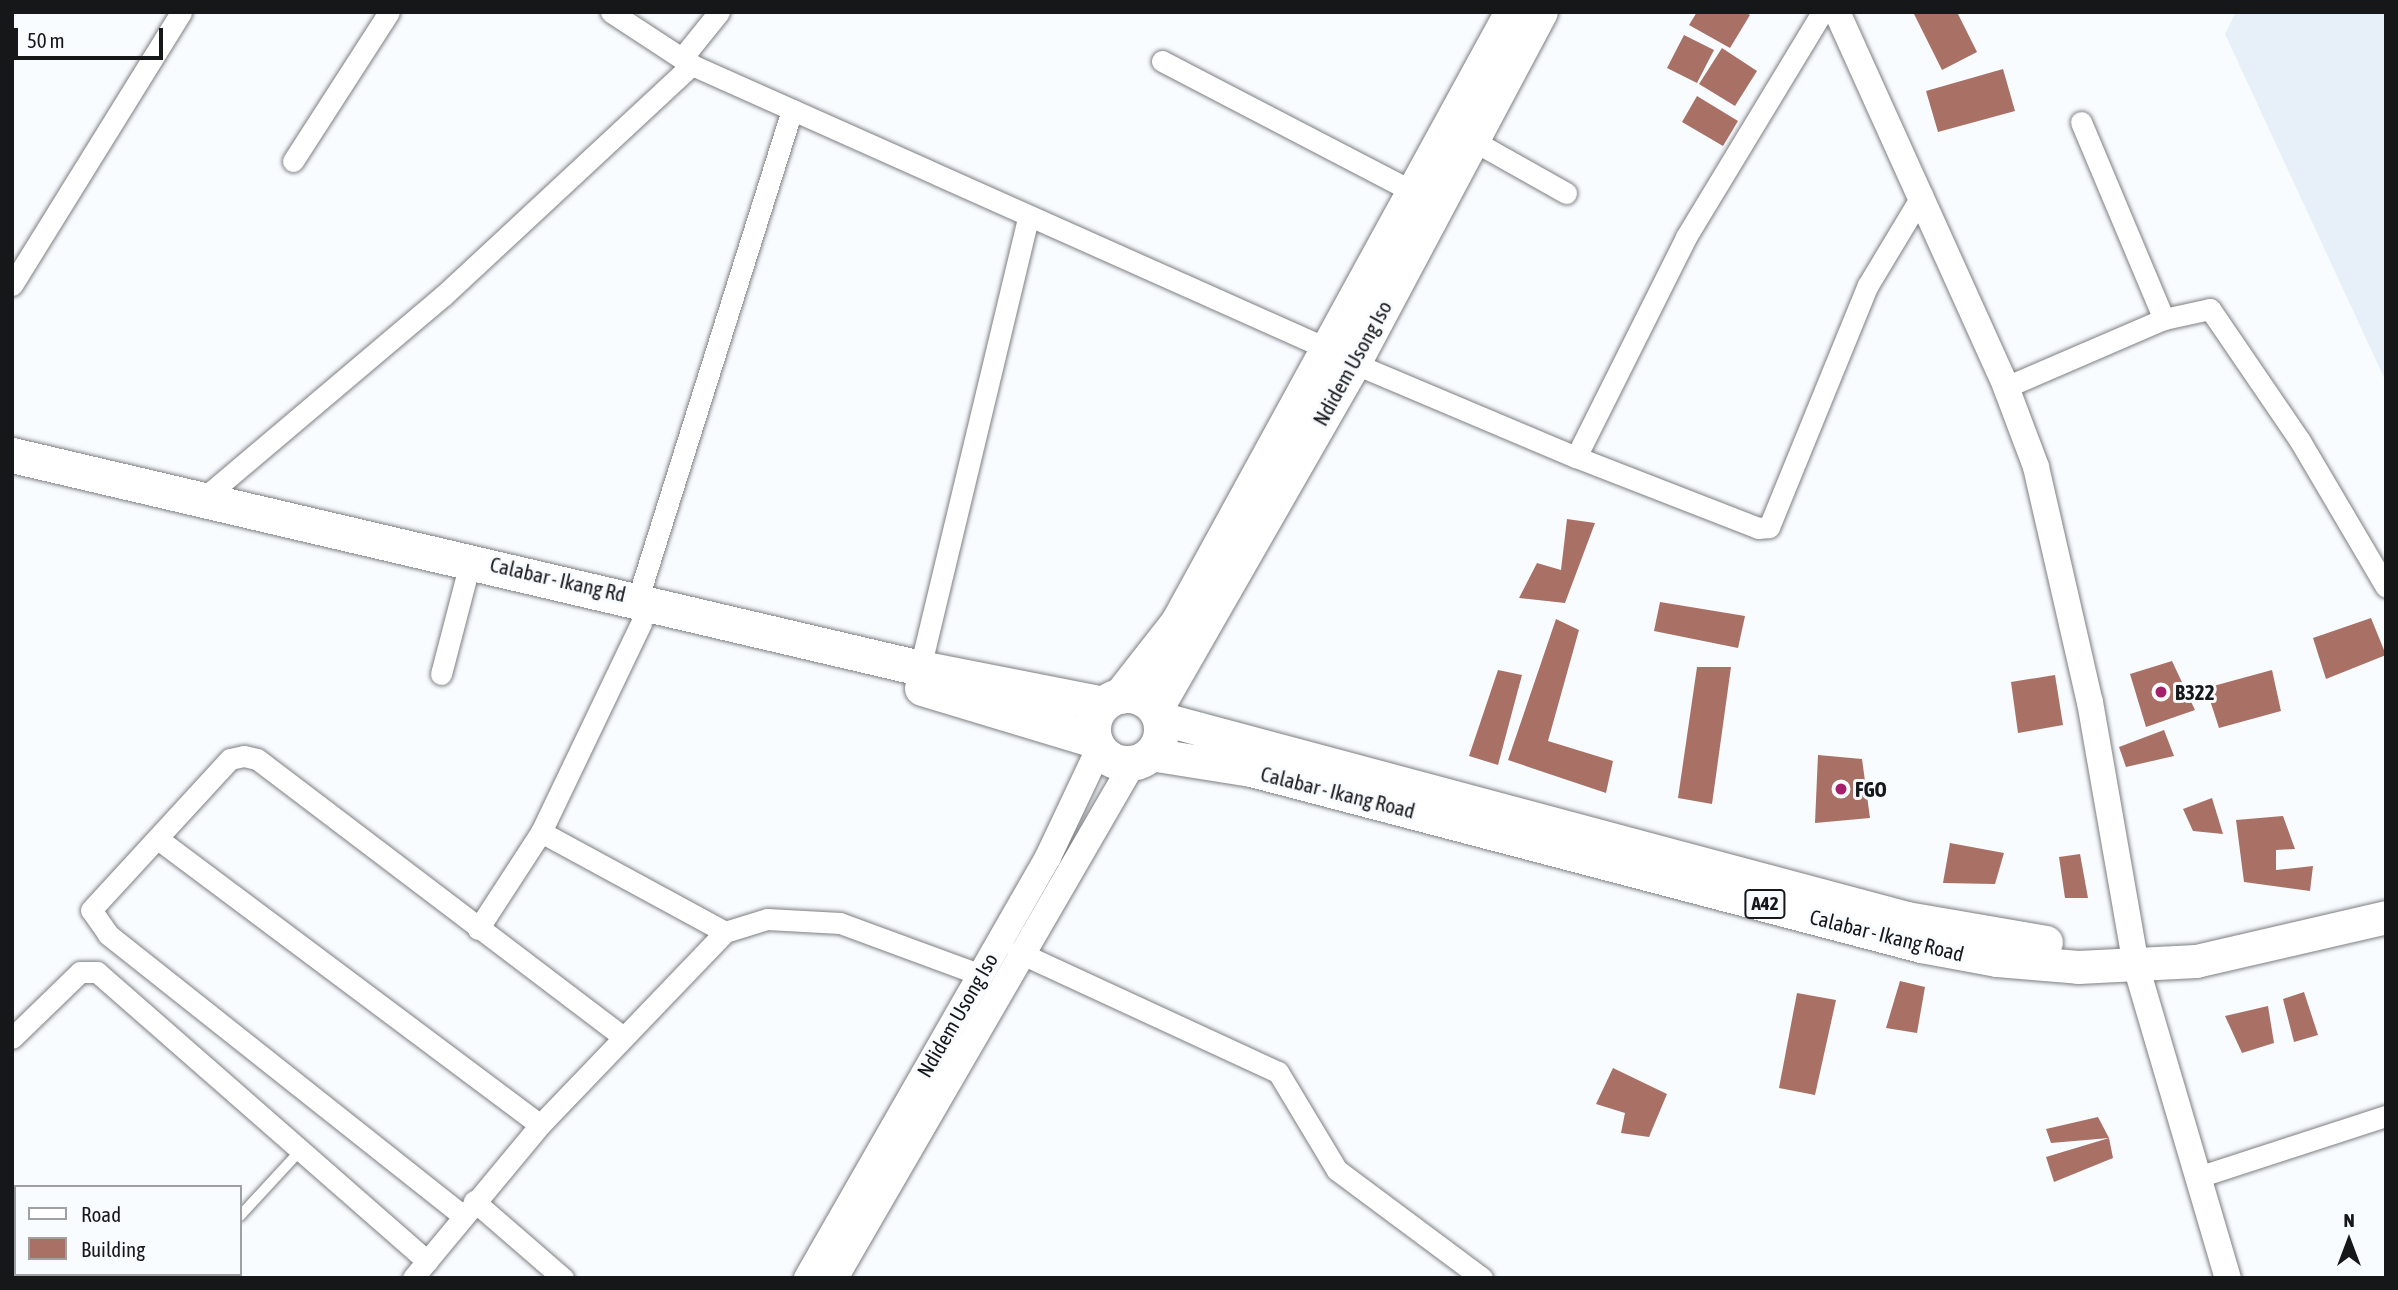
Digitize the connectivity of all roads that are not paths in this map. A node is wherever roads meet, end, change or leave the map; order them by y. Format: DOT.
graph roads {
  1 [pos="181,12"];
  2 [pos="389,12"];
  3 [pos="611,12"];
  4 [pos="719,12"];
  5 [pos="1512,12"];
  6 [pos="1540,12"];
  7 [pos="1822,12"];
  8 [pos="1837,12"];
  9 [pos="1162,61"];
  10 [pos="687,62"];
  11 [pos="792,110"];
  12 [pos="2081,122"];
  13 [pos="1472,140"];
  14 [pos="293,162"];
  15 [pos="1413,192"];
  16 [pos="1566,193"];
  17 [pos="1922,195"];
  18 [pos="1028,217"];
  19 [pos="12,285"];
  20 [pos="2164,319"];
  21 [pos="1341,356"];
  22 [pos="2006,387"];
  23 [pos="12,455"];
  24 [pos="1576,457"];
  25 [pos="12,475"];
  26 [pos="205,497"];
  27 [pos="466,578"];
  28 [pos="2386,587"];
  29 [pos="640,610"];
  30 [pos="920,668"];
  31 [pos="441,674"];
  32 [pos="1112,700"];
  33 [pos="1157,714"];
  34 [pos="1096,744"];
  35 [pos="1142,758"];
  36 [pos="541,832"];
  37 [pos="158,839"];
  38 [pos="2386,895"];
  39 [pos="2386,917"];
  40 [pos="478,929"];
  41 [pos="725,932"];
  42 [pos="1018,952"];
  43 [pos="2134,956"];
  44 [pos="981,975"];
  45 [pos="622,1036"];
  46 [pos="12,1038"];
  47 [pos="2386,1116"];
  48 [pos="540,1125"];
  49 [pos="301,1150"];
  50 [pos="2198,1177"];
  51 [pos="468,1208"];
  52 [pos="242,1214"];
  53 [pos="427,1261"];
  54 [pos="414,1278"];
  55 [pos="563,1278"];
  56 [pos="807,1278"];
  57 [pos="835,1278"];
  58 [pos="1482,1278"];
  59 [pos="2228,1278"];
  1 -- 19 [label="street"];
  2 -- 14 [label="street"];
  3 -- 10 [label="street"];
  4 -- 10 [label="street"];
  5 -- 15 [label="highway, Ndidem Usong Iso"];
  6 -- 13 [label="highway, Ndidem Usong Iso"];
  7 -- 24 [label="street"];
  8 -- 17 [label="street"];
  9 -- 15 [label="street"];
  10 -- 11 [label="street"];
  10 -- 26 [label="street"];
  11 -- 18 [label="street"];
  11 -- 29 [label="street"];
  12 -- 20 [label="street"];
  13 -- 16 [label="street"];
  13 -- 21 [label="highway, Ndidem Usong Iso"];
  15 -- 21 [label="highway, Ndidem Usong Iso"];
  17 -- 22 [label="street"];
  17 -- 24 [label="street"];
  18 -- 21 [label="street"];
  18 -- 30 [label="street"];
  20 -- 22 [label="street"];
  20 -- 28 [label="street"];
  21 -- 24 [label="street"];
  21 -- 32 [label="highway, Ndidem Usong Iso"];
  21 -- 33 [label="highway, Ndidem Usong Iso"];
  22 -- 43 [label="street"];
  23 -- 26 [label="highway, Calabar - Ikang Rd"];
  25 -- 27 [label="highway, Calabar - Ikang Rd"];
  26 -- 29 [label="highway, Calabar - Ikang Rd"];
  27 -- 29 [label="highway, Calabar - Ikang Rd"];
  27 -- 31 [label="street"];
  29 -- 30 [label="highway, Calabar - Ikang Rd"];
  29 -- 34 [label="highway, Calabar - Ikang Rd"];
  29 -- 36 [label="street"];
  30 -- 32 [label="highway, Calabar - Ikang Rd"];
  32 -- 33 [label="highway"];
  32 -- 34 [label="highway"];
  33 -- 35 [label="highway"];
  33 -- 43 [label="main road, Calabar - Ikang Road / A42"];
  34 -- 35 [label="highway"];
  34 -- 44 [label="street, Ndidem Usong Iso"];
  35 -- 42 [label="street, Ndidem Usong Iso"];
  35 -- 43 [label="main road, Calabar - Ikang Road / A42"];
  36 -- 40 [label="street"];
  36 -- 41 [label="street"];
  37 -- 40 [label="street"];
  37 -- 48 [label="street"];
  37 -- 51 [label="street"];
  38 -- 43 [label="main road, Calabar - Ikang Road / A42"];
  39 -- 43 [label="main road, Calabar - Ikang Road / A42"];
  40 -- 45 [label="street"];
  41 -- 44 [label="street"];
  41 -- 45 [label="street"];
  42 -- 57 [label="street, Ndidem Usong Iso"];
  42 -- 58 [label="street"];
  43 -- 50 [label="street"];
  44 -- 56 [label="street, Ndidem Usong Iso"];
  45 -- 48 [label="street"];
  46 -- 49 [label="street"];
  47 -- 50 [label="street"];
  48 -- 51 [label="street"];
  49 -- 52 [label="lane"];
  49 -- 53 [label="street"];
  50 -- 59 [label="street"];
  51 -- 53 [label="street"];
  51 -- 55 [label="street"];
  53 -- 54 [label="street"];
}
